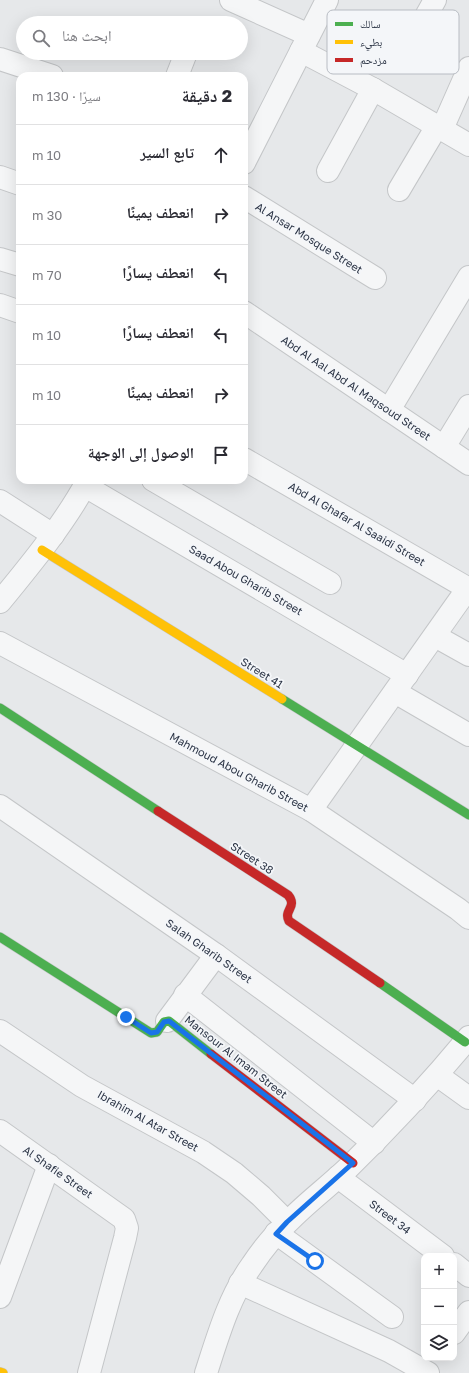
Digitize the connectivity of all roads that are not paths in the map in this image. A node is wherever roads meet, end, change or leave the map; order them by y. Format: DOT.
graph roads {
  1 [pos="231,0"];
  2 [pos="327,0"];
  3 [pos="435,0"];
  4 [pos="429,10"];
  5 [pos="305,43"];
  6 [pos="327,58"];
  7 [pos="0,59"];
  8 [pos="183,60"];
  9 [pos="469,68"];
  10 [pos="40,72"];
  11 [pos="179,72"];
  12 [pos="351,74"];
  13 [pos="373,89"];
  14 [pos="439,127"];
  15 [pos="249,141"];
  16 [pos="469,144"];
  17 [pos="328,171"];
  18 [pos="0,177"];
  19 [pos="16,183"];
  20 [pos="399,190"];
  21 [pos="248,199"];
  22 [pos="0,259"];
  23 [pos="16,264"];
  24 [pos="469,277"];
  25 [pos="375,278"];
  26 [pos="0,305"];
  27 [pos="16,311"];
  28 [pos="248,315"];
  29 [pos="469,406"];
  30 [pos="389,410"];
  31 [pos="444,447"];
  32 [pos="248,461"];
  33 [pos="469,464"];
  34 [pos="86,484"];
  35 [pos="89,484"];
  36 [pos="160,484"];
  37 [pos="0,501"];
  38 [pos="48,543"];
  39 [pos="330,583"];
  40 [pos="469,588"];
  41 [pos="4,591"];
  42 [pos="435,636"];
  43 [pos="0,643"];
  44 [pos="469,655"];
  45 [pos="401,684"];
  46 [pos="0,708"];
  47 [pos="469,735"];
  48 [pos="357,746"];
  49 [pos="0,806"];
  50 [pos="311,810"];
  51 [pos="469,815"];
  52 [pos="469,918"];
  53 [pos="0,937"];
  54 [pos="216,956"];
  55 [pos="185,995"];
  56 [pos="167,1021"];
  57 [pos="0,1031"];
  58 [pos="467,1039"];
  59 [pos="437,1075"];
  60 [pos="469,1098"];
  61 [pos="415,1100"];
  62 [pos="0,1131"];
  63 [pos="374,1143"];
  64 [pos="49,1165"];
  65 [pos="345,1170"];
  66 [pos="282,1228"];
  67 [pos="440,1253"];
  68 [pos="457,1266"];
  69 [pos="469,1276"];
  70 [pos="240,1283"];
  71 [pos="0,1297"];
  72 [pos="469,1312"];
  73 [pos="392,1317"];
  74 [pos="457,1329"];
  75 [pos="430,1368"];
  76 [pos="0,1372"];
  77 [pos="3,1373"];
  78 [pos="89,1373"];
  79 [pos="206,1373"];
  1 -- 5 [label="street"];
  2 -- 5 [label="street"];
  3 -- 4 [label="street"];
  5 -- 6 [label="street"];
  5 -- 15 [label="street"];
  7 -- 10 [label="street"];
  8 -- 11 [label="street"];
  9 -- 14 [label="street"];
  12 -- 13 [label="street"];
  13 -- 14 [label="street"];
  13 -- 17 [label="street"];
  14 -- 16 [label="street"];
  14 -- 20 [label="street"];
  18 -- 19 [label="street"];
  21 -- 25 [label="street, Al Ansar Mosque Street"];
  22 -- 23 [label="street"];
  24 -- 30 [label="street"];
  26 -- 27 [label="street"];
  28 -- 30 [label="street, Abd Al Aal Abd Al Maqsoud Street"];
  29 -- 31 [label="street"];
  30 -- 31 [label="street, Abd Al Aal Abd Al Maqsoud Street"];
  31 -- 33 [label="street, Abd Al Aal Abd Al Maqsoud Street"];
  32 -- 40 [label="street, Abd Al Ghafar Al Saaidi Street"];
  34 -- 38 [label="street"];
  35 -- 45 [label="street, Saad Abou Gharib Street"];
  36 -- 39 [label="street"];
  37 -- 38 [label="street"];
  38 -- 41 [label="street"];
  38 -- 48 [label="street, Street 41"];
  40 -- 42 [label="street"];
  42 -- 44 [label="street"];
  42 -- 45 [label="street"];
  43 -- 50 [label="street, Mahmoud Abou Gharib Street"];
  45 -- 47 [label="street, Saad Abou Gharib Street"];
  45 -- 48 [label="street"];
  46 -- 58 [label="street, Street 38"];
  48 -- 50 [label="street"];
  48 -- 51 [label="street, Street 41"];
  49 -- 54 [label="street, Salah Gharib Street"];
  50 -- 52 [label="street, Mahmoud Abou Gharib Street"];
  53 -- 56 [label="street, Mansour Al Imam Street"];
  54 -- 55 [label="street"];
  54 -- 61 [label="street, Salah Gharib Street"];
  55 -- 56 [label="street"];
  55 -- 63 [label="street"];
  56 -- 65 [label="street, Mansour Al Imam Street"];
  57 -- 66 [label="street, Ibrahim Al Atar Street"];
  58 -- 59 [label="street"];
  59 -- 60 [label="street"];
  59 -- 61 [label="street"];
  61 -- 63 [label="street"];
  62 -- 64 [label="street, Al Shafie Street"];
  63 -- 65 [label="street"];
  64 -- 71 [label="street"];
  64 -- 78 [label="street, Al Shafie Street"];
  65 -- 66 [label="street"];
  65 -- 67 [label="street, Street 34"];
  66 -- 70 [label="street"];
  66 -- 73 [label="street, Ibrahim Al Atar Street"];
  68 -- 69 [label="street"];
  70 -- 75 [label="street"];
  70 -- 79 [label="street"];
  72 -- 74 [label="street"];
  76 -- 77 [label="street"];
}
